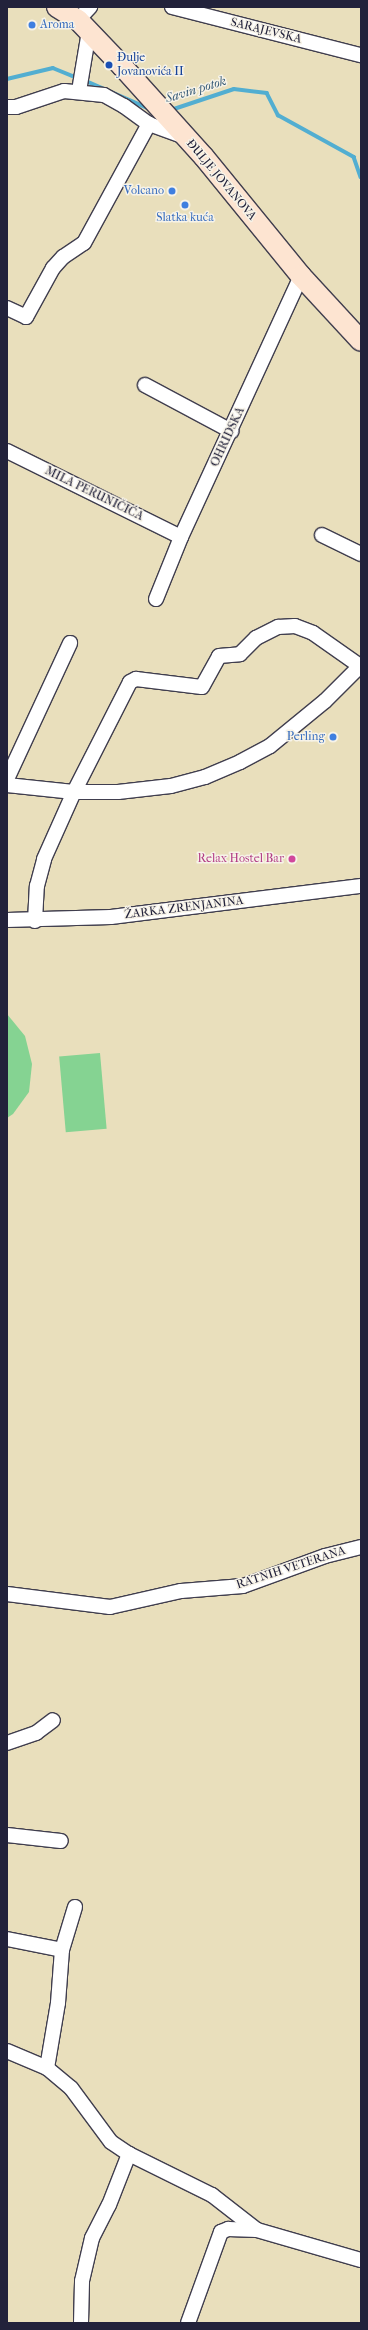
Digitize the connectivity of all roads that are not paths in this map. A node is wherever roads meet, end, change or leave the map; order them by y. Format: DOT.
graph roads {
  1 [pos="58,7"];
  2 [pos="172,7"];
  3 [pos="85,20"];
  4 [pos="361,55"];
  5 [pos="80,87"];
  6 [pos="7,107"];
  7 [pos="149,124"];
  8 [pos="179,131"];
  9 [pos="301,276"];
  10 [pos="7,308"];
  11 [pos="361,341"];
  12 [pos="145,385"];
  13 [pos="232,431"];
  14 [pos="7,451"];
  15 [pos="322,535"];
  16 [pos="181,537"];
  17 [pos="361,554"];
  18 [pos="156,599"];
  19 [pos="70,643"];
  20 [pos="360,666"];
  21 [pos="7,780"];
  22 [pos="7,785"];
  23 [pos="74,792"];
  24 [pos="361,886"];
  25 [pos="7,920"];
  26 [pos="35,921"];
  27 [pos="361,1547"];
  28 [pos="7,1594"];
  29 [pos="53,1720"];
  30 [pos="7,1743"];
  31 [pos="7,1835"];
  32 [pos="61,1841"];
  33 [pos="74,1907"];
  34 [pos="7,1939"];
  35 [pos="62,1950"];
  36 [pos="7,2052"];
  37 [pos="47,2068"];
  38 [pos="129,2154"];
  39 [pos="257,2230"];
  40 [pos="361,2260"];
  41 [pos="81,2323"];
  42 [pos="188,2323"];
  1 -- 3 [label="street, ĐULJE JOVANOVA"];
  2 -- 4 [label="street, SARAJEVSKA"];
  3 -- 5 [label="street"];
  3 -- 8 [label="street, ĐULJE JOVANOVA"];
  5 -- 6 [label="street"];
  5 -- 7 [label="street"];
  7 -- 8 [label="street"];
  7 -- 10 [label="street"];
  8 -- 9 [label="street, ĐULJE JOVANOVA"];
  9 -- 11 [label="street, ĐULJE JOVANOVA"];
  9 -- 13 [label="street, OHRIDSKA"];
  12 -- 13 [label="street"];
  13 -- 16 [label="street, OHRIDSKA"];
  14 -- 16 [label="street, MILA PERUNIČIĆA"];
  15 -- 17 [label="street"];
  16 -- 18 [label="street, OHRIDSKA"];
  19 -- 21 [label="street"];
  20 -- 23 [label="street"];
  20 -- 23 [label="street"];
  22 -- 23 [label="street"];
  23 -- 26 [label="street"];
  24 -- 26 [label="street, ŽARKA ZRENJANINA"];
  25 -- 26 [label="street, ŽARKA ZRENJANINA"];
  27 -- 28 [label="street, RATNIH VETERANA"];
  29 -- 30 [label="street"];
  31 -- 32 [label="street"];
  33 -- 35 [label="street"];
  34 -- 35 [label="street"];
  35 -- 37 [label="street"];
  36 -- 37 [label="street"];
  37 -- 38 [label="street"];
  38 -- 39 [label="street"];
  38 -- 41 [label="street"];
  39 -- 40 [label="street"];
  39 -- 42 [label="street"];
}
